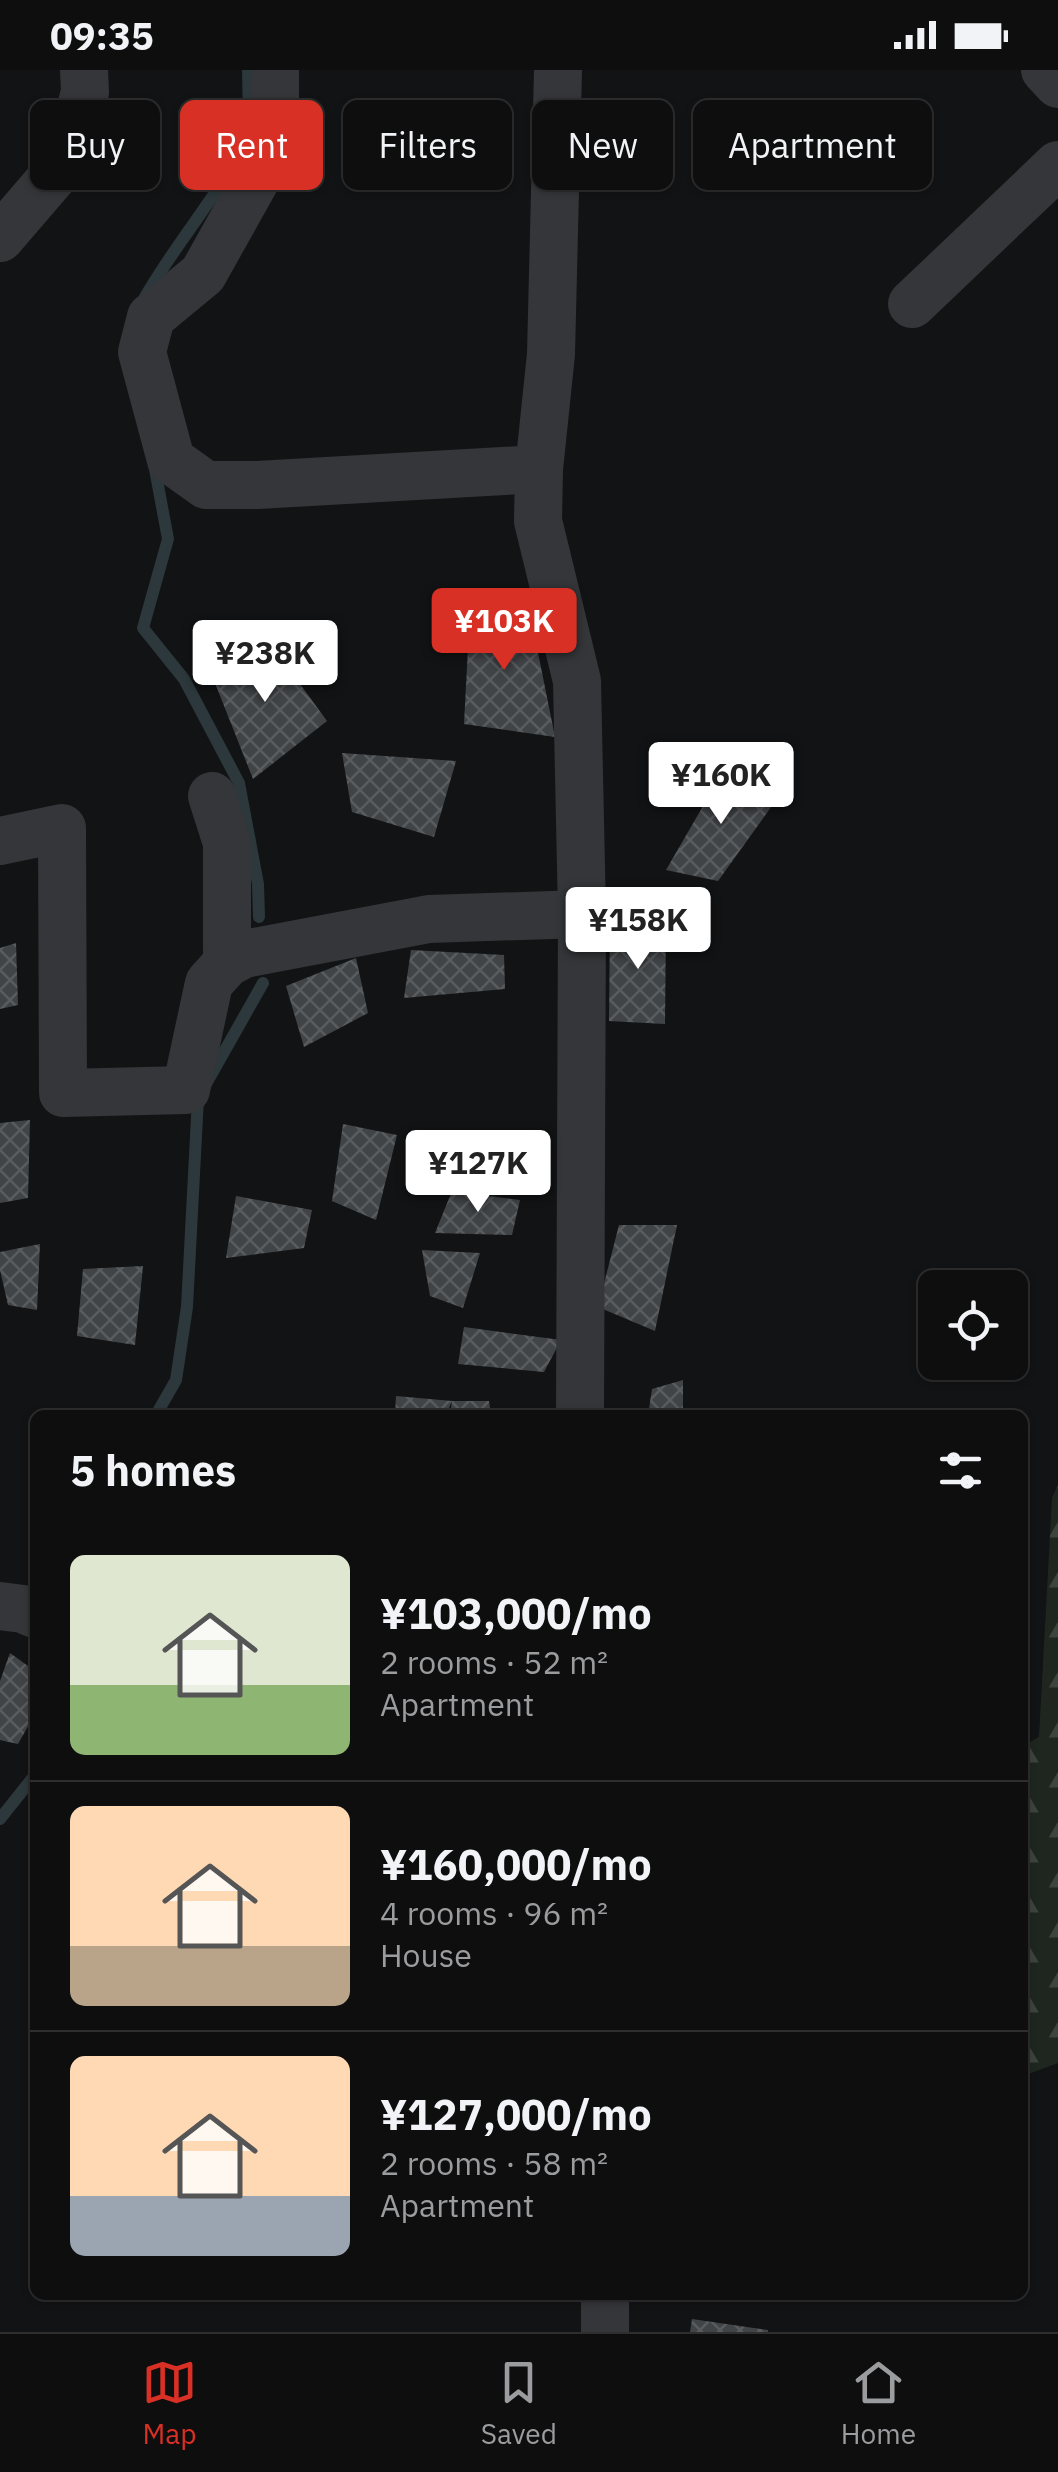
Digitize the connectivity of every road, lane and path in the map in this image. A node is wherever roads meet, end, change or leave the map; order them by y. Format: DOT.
graph roads {
  1 [pos="84,70"];
  2 [pos="276,70"];
  3 [pos="558,70"];
  4 [pos="1045,70"];
  5 [pos="1058,84"];
  6 [pos="1058,165"];
  7 [pos="0,238"];
  8 [pos="912,304"];
  9 [pos="539,469"];
  10 [pos="212,796"];
  11 [pos="0,841"];
  12 [pos="582,914"];
  13 [pos="227,963"];
  14 [pos="580,1410"];
  15 [pos="0,1606"];
  16 [pos="30,1612"];
  17 [pos="605,2300"];
  18 [pos="605,2332"];
  1 -- 7 [label="street"];
  2 -- 9 [label="street"];
  3 -- 9 [label="street"];
  4 -- 5 [label="street"];
  6 -- 8 [label="street"];
  9 -- 12 [label="street"];
  10 -- 13 [label="street"];
  11 -- 13 [label="street"];
  12 -- 13 [label="street"];
  12 -- 14 [label="street"];
  15 -- 16 [label="street"];
  17 -- 18 [label="street"];
}
